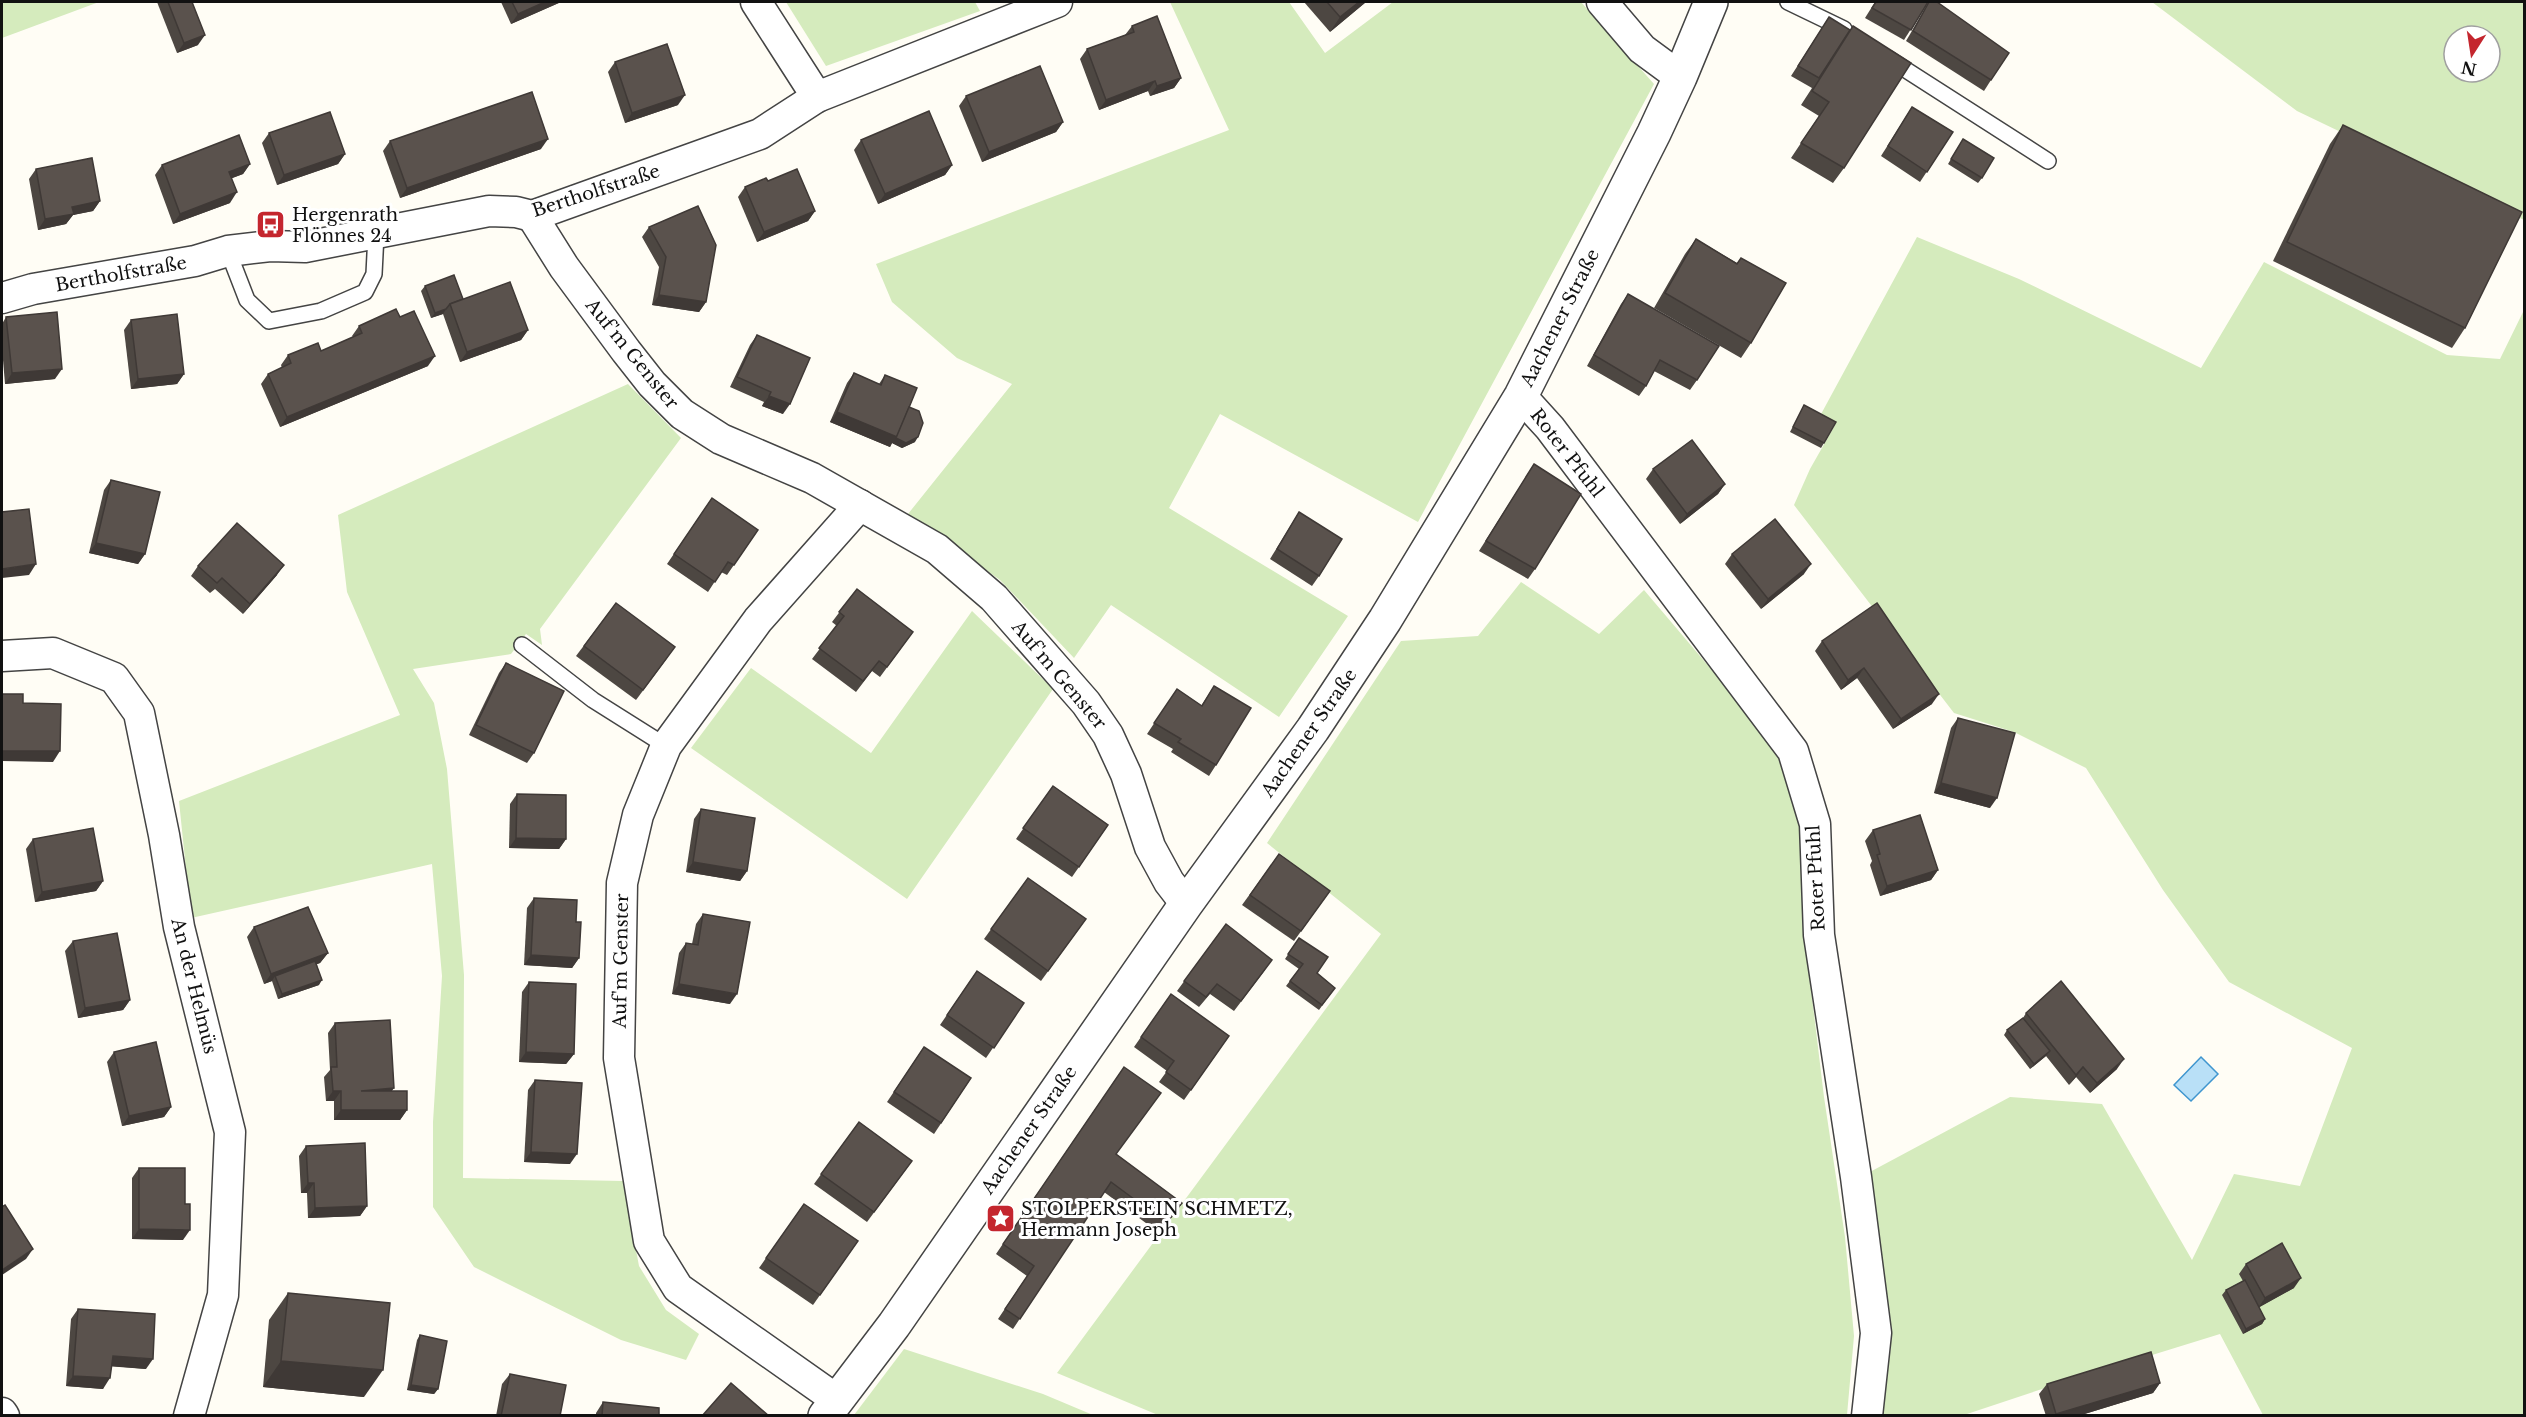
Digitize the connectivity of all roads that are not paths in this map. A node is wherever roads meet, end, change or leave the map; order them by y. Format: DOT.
graph roads {
  1 [pos="756,2"];
  2 [pos="1057,2"];
  3 [pos="1602,2"];
  4 [pos="1711,2"];
  5 [pos="1788,2"];
  6 [pos="1854,36"];
  7 [pos="1873,48"];
  8 [pos="1680,77"];
  9 [pos="817,97"];
  10 [pos="2048,161"];
  11 [pos="532,216"];
  12 [pos="376,234"];
  13 [pos="228,251"];
  14 [pos="2,298"];
  15 [pos="1521,396"];
  16 [pos="860,505"];
  17 [pos="522,645"];
  18 [pos="2,656"];
  19 [pos="666,746"];
  20 [pos="1186,904"];
  21 [pos="831,1408"];
  22 [pos="189,1416"];
  23 [pos="1867,1416"];
  1 -- 9 [label="street"];
  2 -- 9 [label="street, Bertholfstraße"];
  3 -- 8 [label="street"];
  4 -- 8 [label="street, Aachener Straße"];
  5 -- 6 [label="lane"];
  7 -- 10 [label="lane"];
  8 -- 15 [label="street, Aachener Straße"];
  9 -- 11 [label="street, Bertholfstraße"];
  11 -- 12 [label="street, Bertholfstraße"];
  11 -- 16 [label="street, Auf'm Genster"];
  12 -- 13 [label="street, Bertholfstraße"];
  12 -- 13 [label="lane"];
  13 -- 14 [label="street, Bertholfstraße"];
  15 -- 20 [label="street, Aachener Straße"];
  15 -- 23 [label="street, Roter Pfuhl"];
  16 -- 19 [label="street, Auf'm Genster"];
  16 -- 20 [label="street, Auf'm Genster"];
  17 -- 19 [label="lane"];
  18 -- 22 [label="street, An der Helmüs"];
  19 -- 21 [label="street, Auf'm Genster"];
  20 -- 21 [label="street, Aachener Straße"];
}
